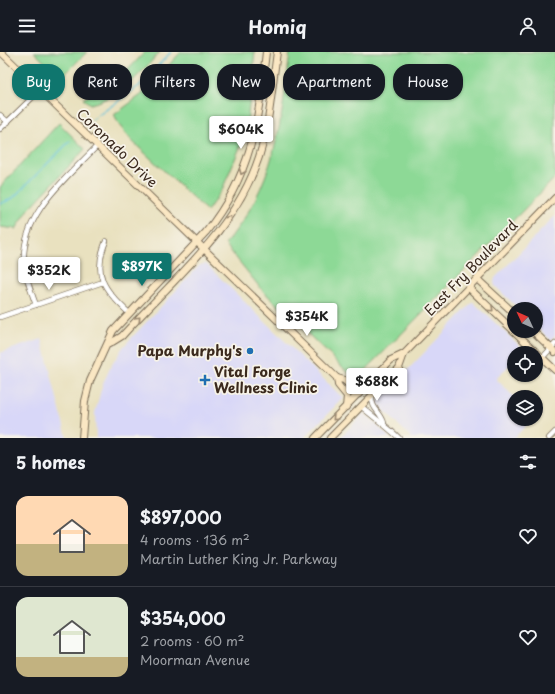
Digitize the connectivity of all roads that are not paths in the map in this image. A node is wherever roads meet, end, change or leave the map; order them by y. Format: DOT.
graph roads {
  1 [pos="0,52"];
  2 [pos="266,52"];
  3 [pos="277,52"];
  4 [pos="13,64"];
  5 [pos="30,100"];
  6 [pos="51,100"];
  7 [pos="0,115"];
  8 [pos="8,122"];
  9 [pos="0,129"];
  10 [pos="98,145"];
  11 [pos="555,198"];
  12 [pos="106,241"];
  13 [pos="200,245"];
  14 [pos="477,279"];
  15 [pos="103,282"];
  16 [pos="468,288"];
  17 [pos="36,304"];
  18 [pos="507,307"];
  19 [pos="129,313"];
  20 [pos="0,317"];
  21 [pos="507,324"];
  22 [pos="521,338"];
  23 [pos="542,338"];
  24 [pos="109,344"];
  25 [pos="530,346"];
  26 [pos="554,348"];
  27 [pos="404,354"];
  28 [pos="543,357"];
  29 [pos="543,359"];
  30 [pos="555,370"];
  31 [pos="337,378"];
  32 [pos="358,394"];
  33 [pos="372,395"];
  34 [pos="361,406"];
  35 [pos="345,407"];
  36 [pos="384,424"];
  37 [pos="555,432"];
  38 [pos="82,438"];
  39 [pos="316,438"];
  40 [pos="330,438"];
  41 [pos="400,438"];
  42 [pos="549,438"];
  1 -- 4 [label="street, Coronado Drive"];
  2 -- 13 [label="street, one-way"];
  13 -- 3 [label="street, one-way"];
  5 -- 8 [label="street"];
  6 -- 10 [label="street, Coronado Drive"];
  7 -- 8 [label="street"];
  8 -- 9 [label="street"];
  10 -- 13 [label="street, Coronado Drive"];
  10 -- 17 [label="street"];
  11 -- 14 [label="street, East Fry Boulevard"];
  12 -- 15 [label="street"];
  13 -- 19 [label="street"];
  24 -- 13 [label="street, one-way"];
  13 -- 31 [label="street, Coronado Drive"];
  14 -- 16 [label="street, East Fry Boulevard"];
  14 -- 18 [label="street"];
  15 -- 17 [label="street"];
  15 -- 19 [label="street"];
  16 -- 21 [label="street, one-way"];
  16 -- 27 [label="street, East Fry Boulevard"];
  17 -- 20 [label="street"];
  19 -- 24 [label="street"];
  22 -- 25 [label="street"];
  23 -- 26 [label="street"];
  24 -- 38 [label="street"];
  26 -- 28 [label="street"];
  27 -- 32 [label="street, East Fry Boulevard"];
  27 -- 33 [label="street, East Fry Boulevard"];
  29 -- 30 [label="street"];
  31 -- 32 [label="street"];
  31 -- 35 [label="street"];
  32 -- 35 [label="street, East Fry Boulevard"];
  33 -- 34 [label="street, East Fry Boulevard"];
  33 -- 36 [label="street"];
  34 -- 36 [label="street"];
  34 -- 40 [label="street, East Fry Boulevard"];
  35 -- 39 [label="street, East Fry Boulevard, one-way"];
  36 -- 41 [label="street"];
  37 -- 42 [label="street"];
}
